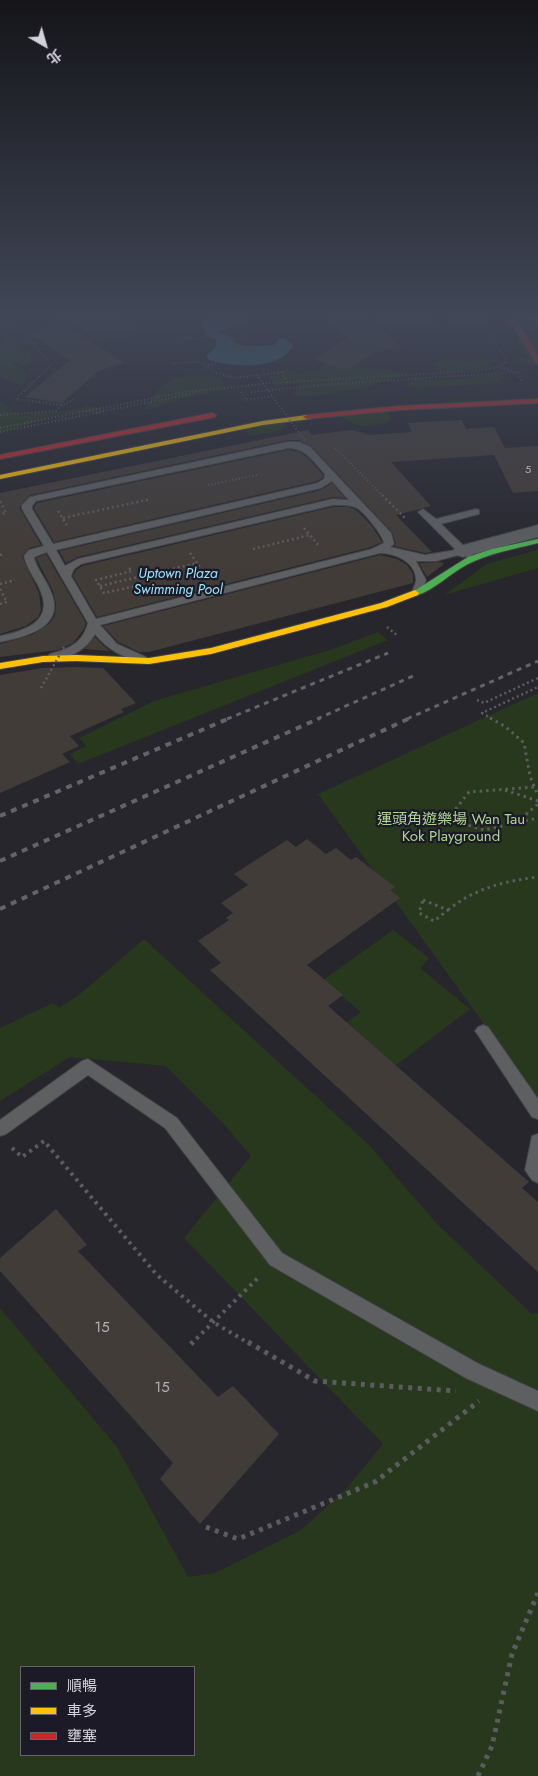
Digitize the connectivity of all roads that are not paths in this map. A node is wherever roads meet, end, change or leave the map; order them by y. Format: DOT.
graph roads {
  1 [pos="538,401"];
  2 [pos="221,413"];
  3 [pos="0,457"];
  4 [pos="330,474"];
  5 [pos="0,477"];
  6 [pos="360,506"];
  7 [pos="423,512"];
  8 [pos="476,512"];
  9 [pos="434,523"];
  10 [pos="538,531"];
  11 [pos="538,541"];
  12 [pos="49,547"];
  13 [pos="376,550"];
  14 [pos="467,554"];
  15 [pos="407,556"];
  16 [pos="66,575"];
  17 [pos="417,592"];
  18 [pos="93,623"];
  19 [pos="0,639"];
  20 [pos="43,658"];
  21 [pos="150,661"];
  22 [pos="0,666"];
  23 [pos="483,1031"];
  24 [pos="538,1112"];
  25 [pos="3,1135"];
  26 [pos="538,1141"];
  27 [pos="538,1175"];
  28 [pos="538,1401"];
  1 -- 5 [label="main road"];
  2 -- 3 [label="main road"];
  4 -- 6 [label="lane"];
  4 -- 12 [label="lane"];
  4 -- 12 [label="lane"];
  6 -- 13 [label="lane"];
  6 -- 16 [label="lane"];
  7 -- 9 [label="lane"];
  8 -- 9 [label="lane"];
  9 -- 14 [label="lane"];
  10 -- 14 [label="street"];
  11 -- 14 [label="main road"];
  12 -- 16 [label="lane"];
  12 -- 19 [label="lane"];
  13 -- 15 [label="lane"];
  13 -- 18 [label="lane"];
  14 -- 15 [label="lane"];
  14 -- 17 [label="main road"];
  15 -- 17 [label="lane"];
  16 -- 18 [label="lane"];
  17 -- 21 [label="main road"];
  18 -- 20 [label="lane"];
  18 -- 21 [label="lane"];
  20 -- 21 [label="main road"];
  20 -- 22 [label="main road"];
  23 -- 24 [label="lane"];
  25 -- 28 [label="lane"];
  26 -- 27 [label="lane"];
}
